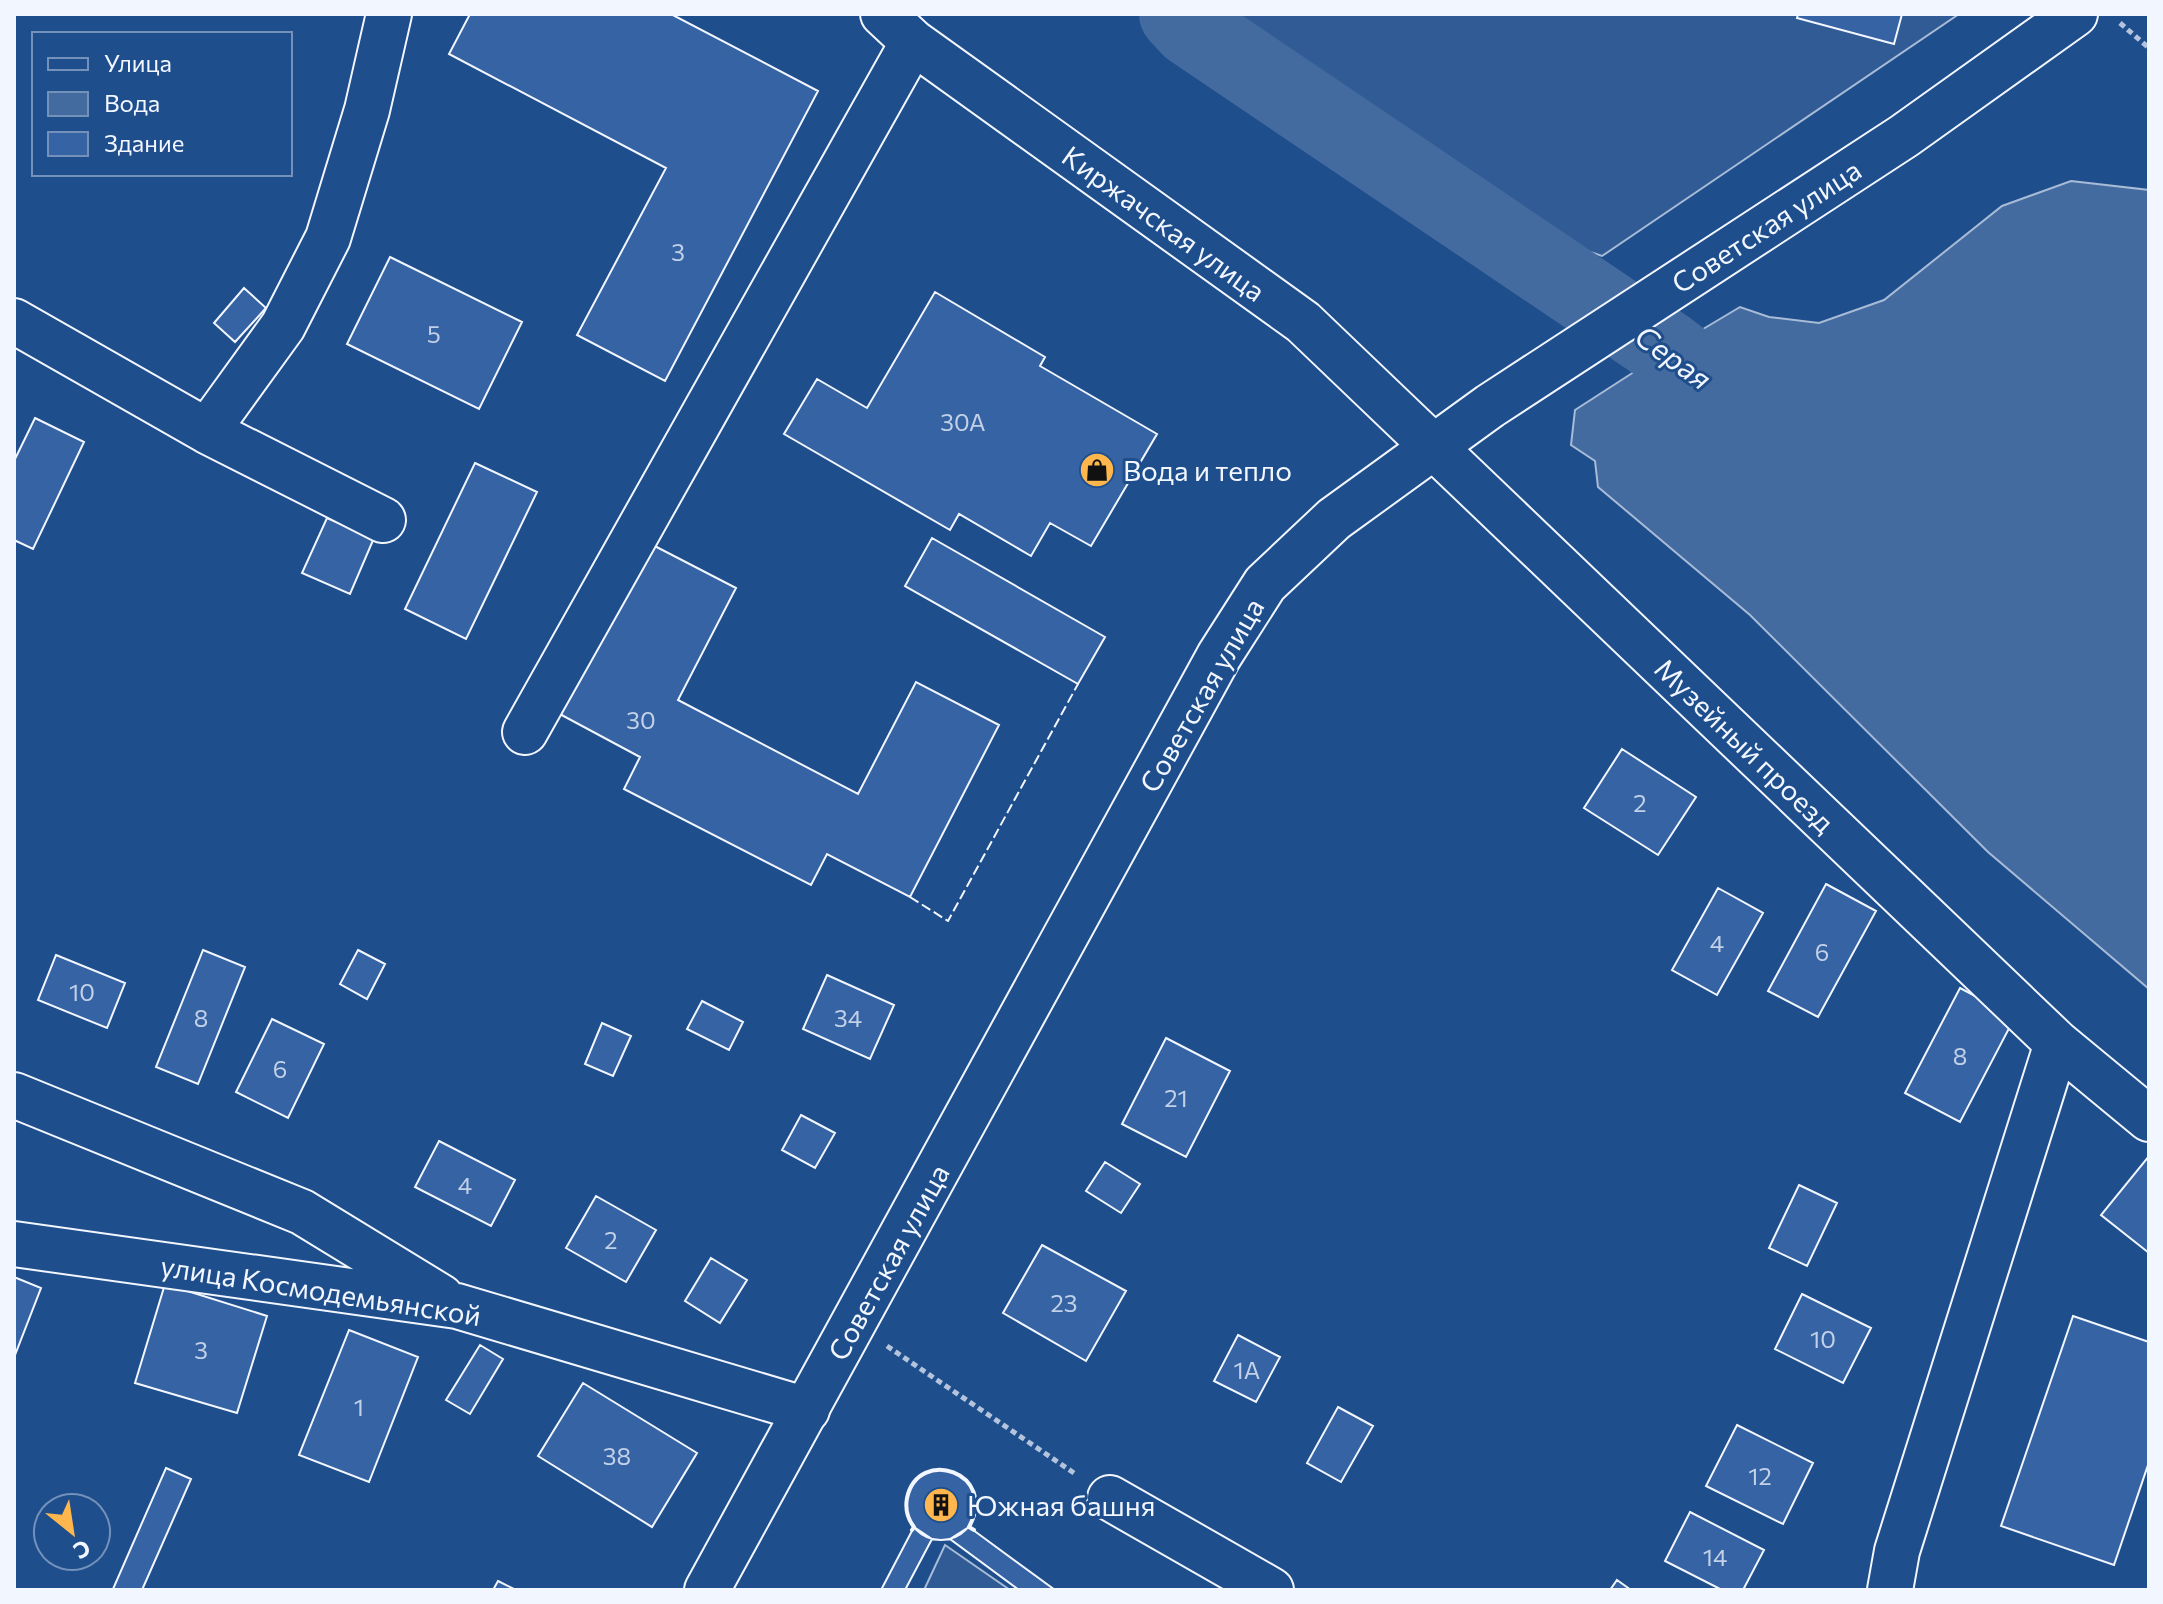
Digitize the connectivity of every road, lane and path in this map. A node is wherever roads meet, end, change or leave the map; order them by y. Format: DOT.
graph roads {
  1 [pos="389,14"];
  2 [pos="2075,14"];
  3 [pos="2120,23"];
  4 [pos="898,28"];
  5 [pos="2149,48"];
  6 [pos="14,321"];
  7 [pos="207,431"];
  8 [pos="1434,446"];
  9 [pos="383,520"];
  10 [pos="525,732"];
  11 [pos="2057,1043"];
  12 [pos="14,1095"];
  13 [pos="2149,1119"];
  14 [pos="14,1244"];
  15 [pos="457,1306"];
  16 [pos="887,1346"];
  17 [pos="807,1410"];
  18 [pos="1110,1498"];
  19 [pos="1894,1571"];
  20 [pos="707,1590"];
  21 [pos="1271,1590"];
  1 -- 7 [label="street"];
  2 -- 8 [label="street, Советская улица"];
  3 -- 5 [label="path"];
  4 -- 8 [label="street, Киржачская улица"];
  4 -- 10 [label="street"];
  6 -- 7 [label="street"];
  7 -- 9 [label="street"];
  8 -- 11 [label="street, Музейный проезд"];
  8 -- 17 [label="street, Советская улица"];
  11 -- 13 [label="street, Музейный проезд"];
  11 -- 19 [label="street"];
  12 -- 15 [label="street"];
  14 -- 15 [label="street, улица Космодемьянской"];
  15 -- 17 [label="street, улица Космодемьянской"];
  16 -- 18 [label="path"];
  17 -- 20 [label="street, Советская улица"];
  18 -- 21 [label="street"];
}
